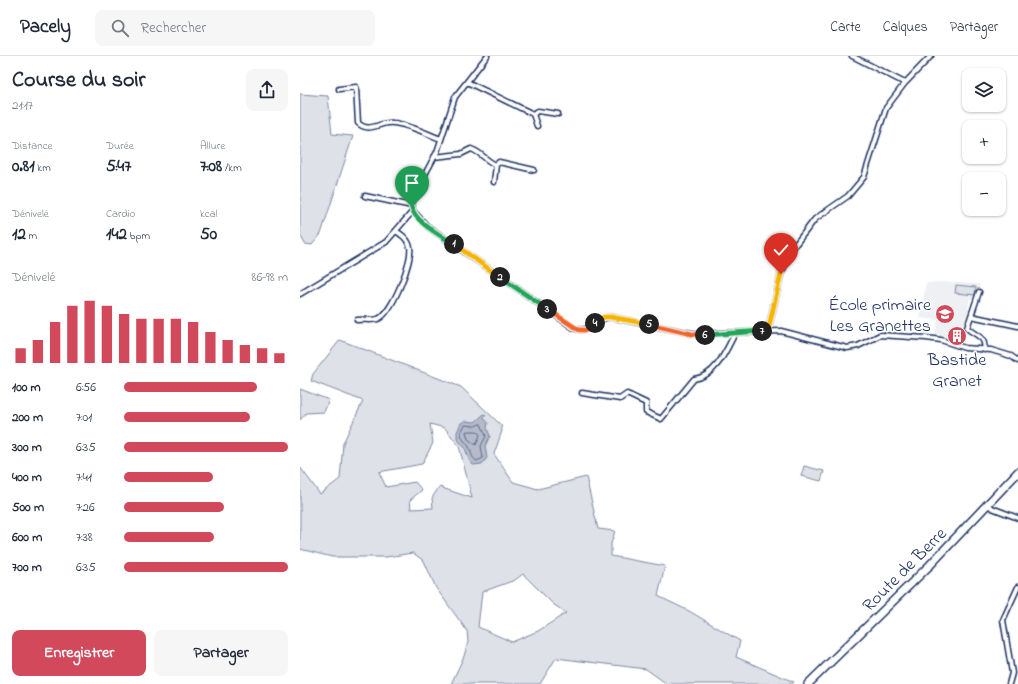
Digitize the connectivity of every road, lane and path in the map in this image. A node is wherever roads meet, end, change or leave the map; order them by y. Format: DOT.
graph roads {
  1 [pos="487,56"];
  2 [pos="852,56"];
  3 [pos="931,56"];
  4 [pos="467,82"];
  5 [pos="905,83"];
  6 [pos="339,89"];
  7 [pos="533,114"];
  8 [pos="558,114"];
  9 [pos="536,126"];
  10 [pos="441,139"];
  11 [pos="434,157"];
  12 [pos="496,165"];
  13 [pos="534,170"];
  14 [pos="494,182"];
  15 [pos="365,196"];
  16 [pos="412,209"];
  17 [pos="396,231"];
  18 [pos="979,292"];
  19 [pos="300,294"];
  20 [pos="971,316"];
  21 [pos="357,320"];
  22 [pos="1018,326"];
  23 [pos="768,331"];
  24 [pos="735,333"];
  25 [pos="984,350"];
  26 [pos="1018,361"];
  27 [pos="582,393"];
  28 [pos="1018,472"];
  29 [pos="988,504"];
  30 [pos="1018,518"];
  31 [pos="1018,587"];
  32 [pos="808,684"];
  33 [pos="1009,684"];
  1 -- 4 [label="street"];
  2 -- 5 [label="street"];
  3 -- 5 [label="street"];
  4 -- 7 [label="street"];
  4 -- 10 [label="street"];
  5 -- 23 [label="street"];
  6 -- 10 [label="street"];
  7 -- 8 [label="street"];
  7 -- 9 [label="street"];
  10 -- 11 [label="street"];
  11 -- 12 [label="street"];
  11 -- 16 [label="street"];
  12 -- 13 [label="street"];
  12 -- 14 [label="street"];
  15 -- 16 [label="street"];
  16 -- 17 [label="street"];
  16 -- 24 [label="street"];
  17 -- 19 [label="street"];
  17 -- 21 [label="street"];
  18 -- 20 [label="street"];
  20 -- 22 [label="street"];
  20 -- 25 [label="street"];
  23 -- 24 [label="street"];
  23 -- 25 [label="street"];
  24 -- 27 [label="street"];
  25 -- 26 [label="street"];
  28 -- 29 [label="main road, Route de Berre"];
  29 -- 30 [label="street"];
  29 -- 32 [label="main road, Route de Berre"];
  31 -- 33 [label="street"];
}
